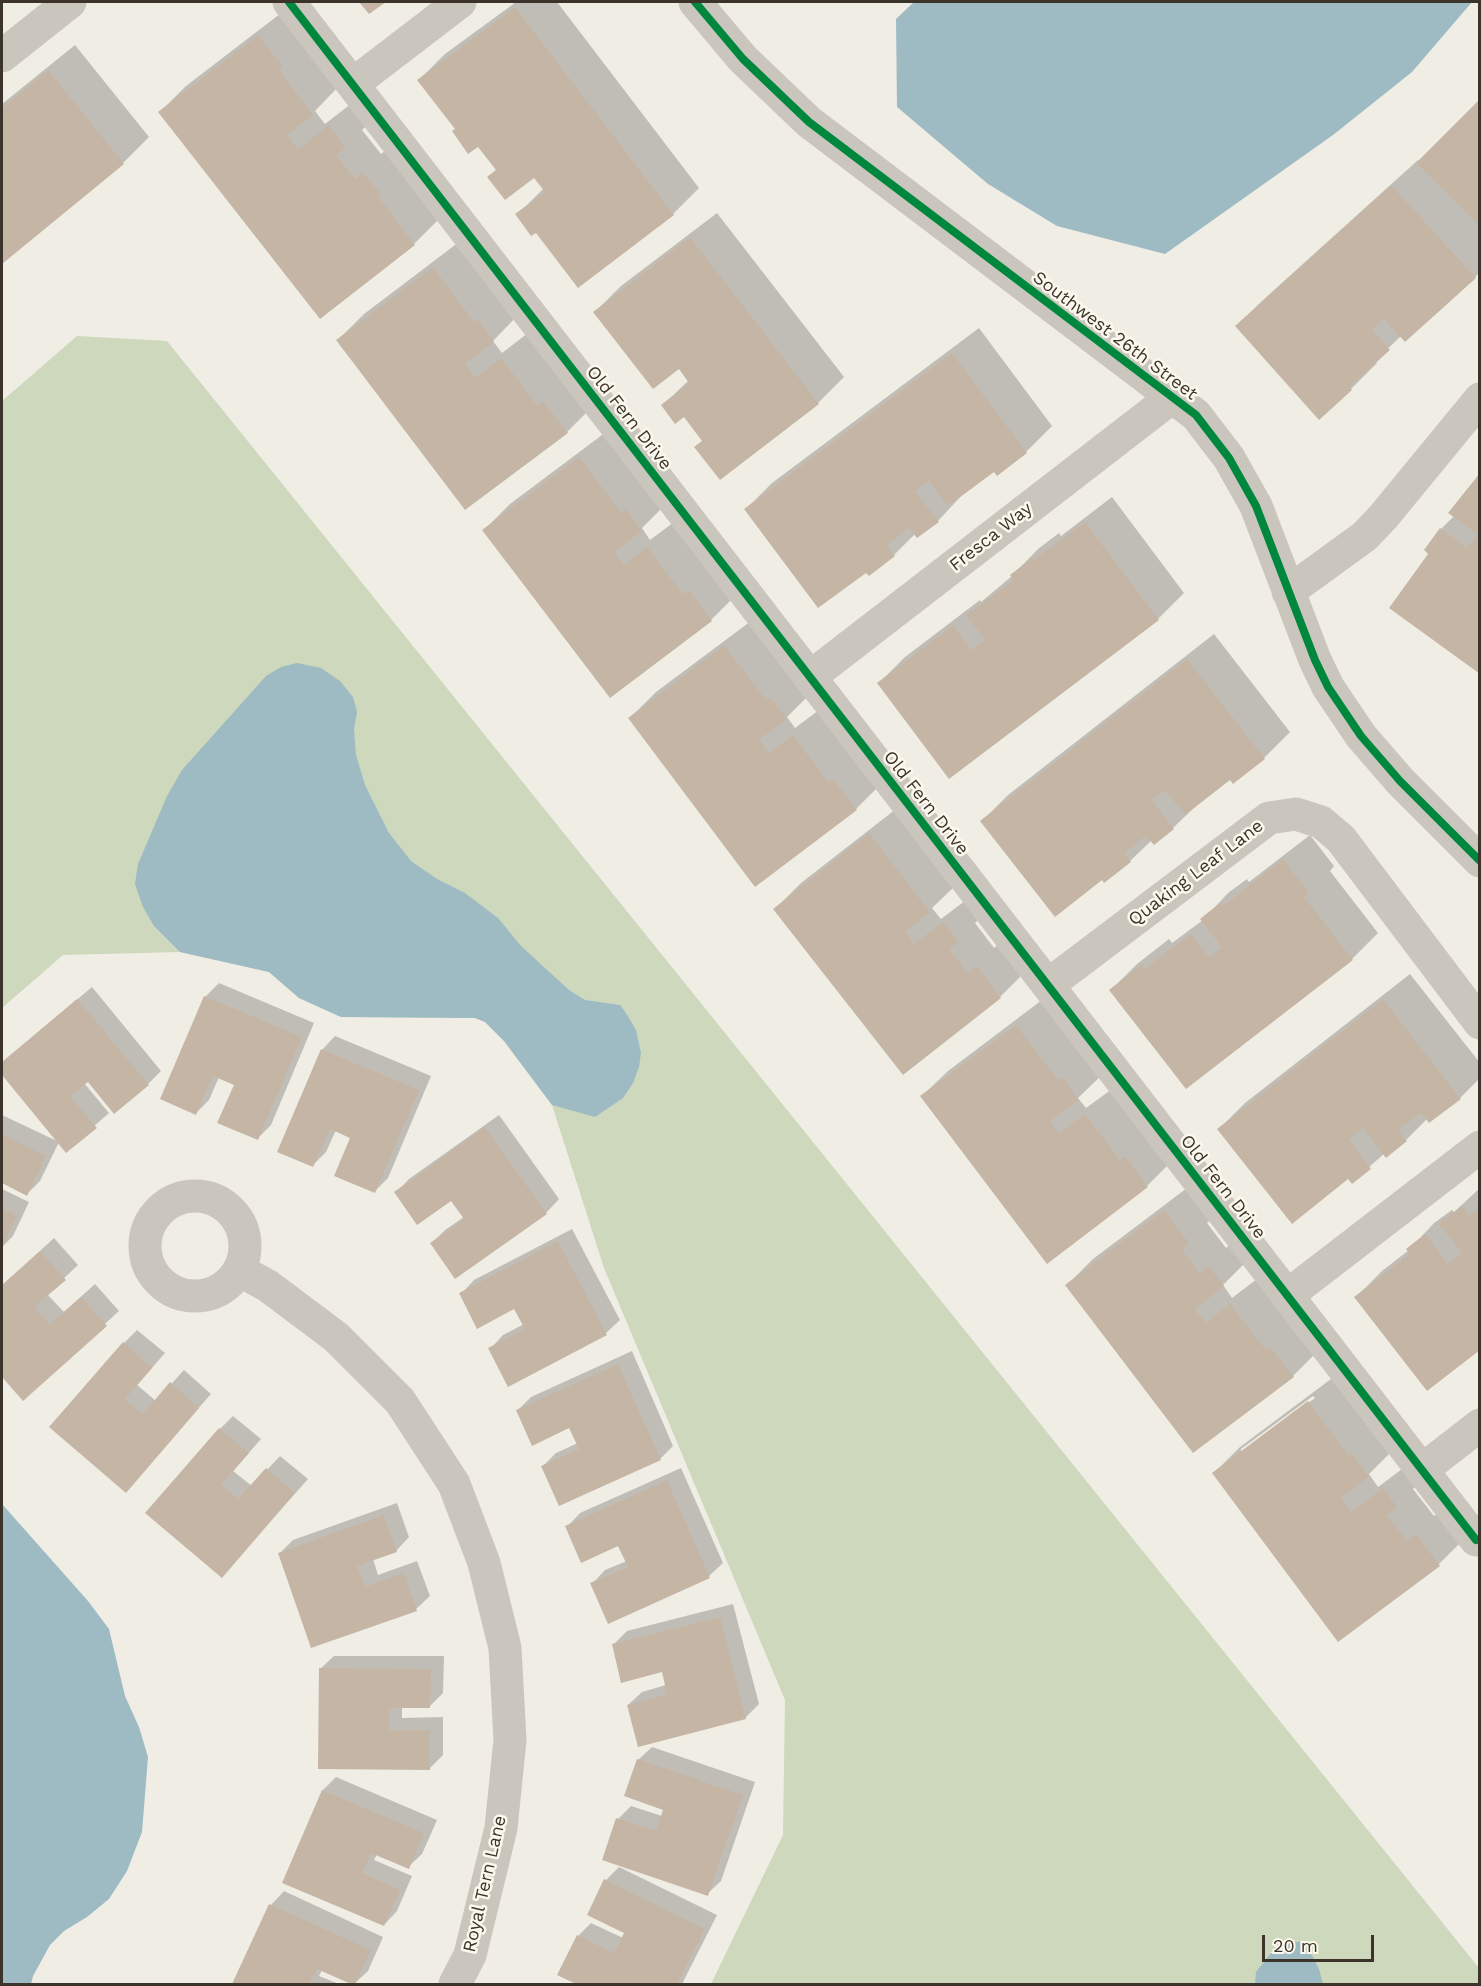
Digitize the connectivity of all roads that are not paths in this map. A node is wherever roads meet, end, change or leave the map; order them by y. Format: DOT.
graph roads {
  1 [pos="70,2"];
  2 [pos="289,2"];
  3 [pos="459,2"];
  4 [pos="695,2"];
  5 [pos="2,56"];
  6 [pos="353,84"];
  7 [pos="1171,398"];
  8 [pos="1479,399"];
  9 [pos="1288,592"];
  10 [pos="810,677"];
  11 [pos="1479,861"];
  12 [pos="1048,985"];
  13 [pos="1479,1023"];
  14 [pos="1479,1147"];
  15 [pos="239,1270"];
  16 [pos="1288,1295"];
  17 [pos="1479,1425"];
  18 [pos="1422,1470"];
  19 [pos="1476,1540"];
  20 [pos="455,1984"];
  1 -- 5 [label="street"];
  2 -- 6 [label="street, Old Fern Drive"];
  3 -- 6 [label="street"];
  4 -- 7 [label="street, Southwest 26th Street"];
  6 -- 10 [label="street, Old Fern Drive"];
  7 -- 9 [label="street, Southwest 26th Street"];
  7 -- 10 [label="street, Fresca Way"];
  8 -- 9 [label="street"];
  9 -- 11 [label="street, Southwest 26th Street"];
  10 -- 12 [label="street, Old Fern Drive"];
  12 -- 13 [label="street, Quaking Leaf Lane"];
  12 -- 16 [label="street, Old Fern Drive"];
  14 -- 16 [label="street"];
  15 -- 20 [label="street, Royal Tern Lane"];
  16 -- 18 [label="street, Old Fern Drive"];
  17 -- 18 [label="street"];
  18 -- 19 [label="street, Old Fern Drive"];
}
